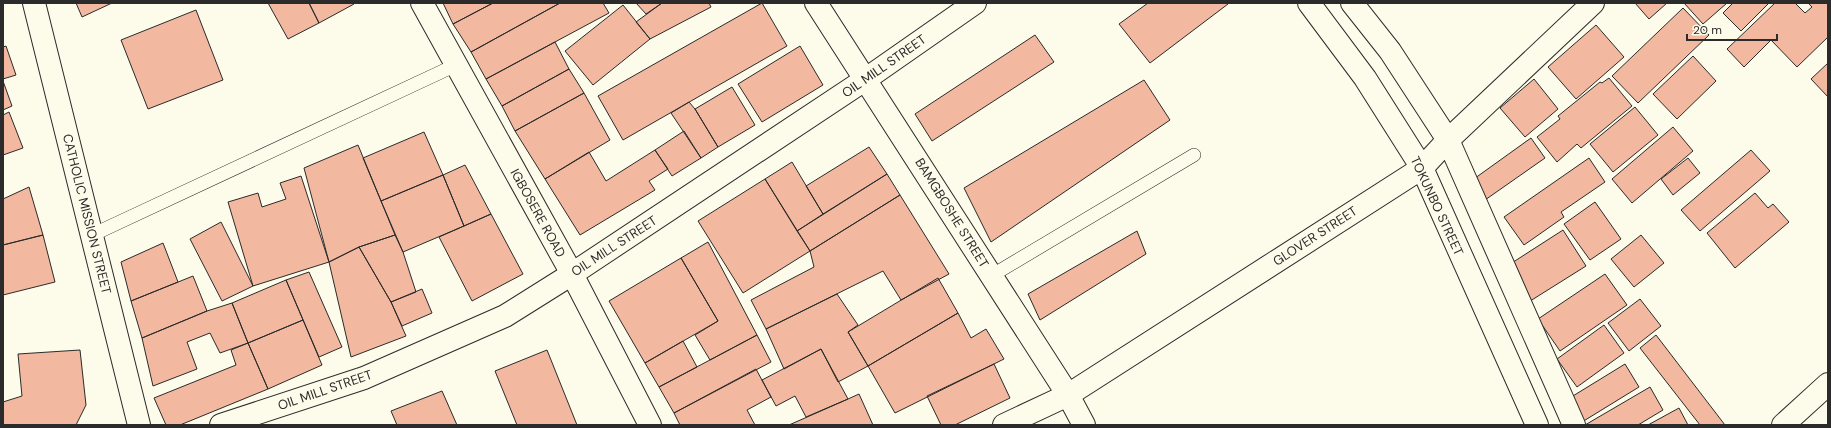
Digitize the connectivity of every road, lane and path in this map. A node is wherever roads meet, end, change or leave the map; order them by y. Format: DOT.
graph roads {
  1 [pos="34,3"];
  2 [pos="422,3"];
  3 [pos="816,3"];
  4 [pos="975,3"];
  5 [pos="1309,3"];
  6 [pos="1352,3"];
  7 [pos="1593,3"];
  8 [pos="456,65"];
  9 [pos="866,79"];
  10 [pos="1448,140"];
  11 [pos="1194,155"];
  12 [pos="1422,168"];
  13 [pos="92,235"];
  14 [pos="572,274"];
  15 [pos="991,276"];
  16 [pos="1828,384"];
  17 [pos="1068,395"];
  18 [pos="139,425"];
  19 [pos="221,425"];
  20 [pos="650,425"];
  21 [pos="1004,425"];
  22 [pos="1084,425"];
  23 [pos="1537,425"];
  24 [pos="1574,425"];
  25 [pos="1783,425"];
  1 -- 13 [label="street, CATHOLIC MISSION STREET"];
  2 -- 8 [label="street, IGBOSERE ROAD"];
  3 -- 9 [label="street, BAMGBOSHE STREET"];
  4 -- 9 [label="street, OIL MILL STREET"];
  5 -- 12 [label="street, TOKUNBO STREET"];
  6 -- 10 [label="street"];
  7 -- 10 [label="street, GLOVER STREET"];
  8 -- 13 [label="lane"];
  8 -- 14 [label="street, IGBOSERE ROAD"];
  9 -- 14 [label="street, OIL MILL STREET"];
  9 -- 15 [label="street, BAMGBOSHE STREET"];
  10 -- 12 [label="street, GLOVER STREET"];
  10 -- 24 [label="street"];
  11 -- 15 [label="lane"];
  12 -- 17 [label="street, GLOVER STREET"];
  12 -- 23 [label="street, TOKUNBO STREET"];
  13 -- 18 [label="street, CATHOLIC MISSION STREET"];
  14 -- 19 [label="street, OIL MILL STREET"];
  14 -- 20 [label="street, IGBOSERE ROAD"];
  15 -- 17 [label="street, BAMGBOSHE STREET"];
  16 -- 25 [label="street"];
  17 -- 21 [label="street, GLOVER STREET"];
  17 -- 22 [label="street, BAMGBOSHE STREET"];
}
